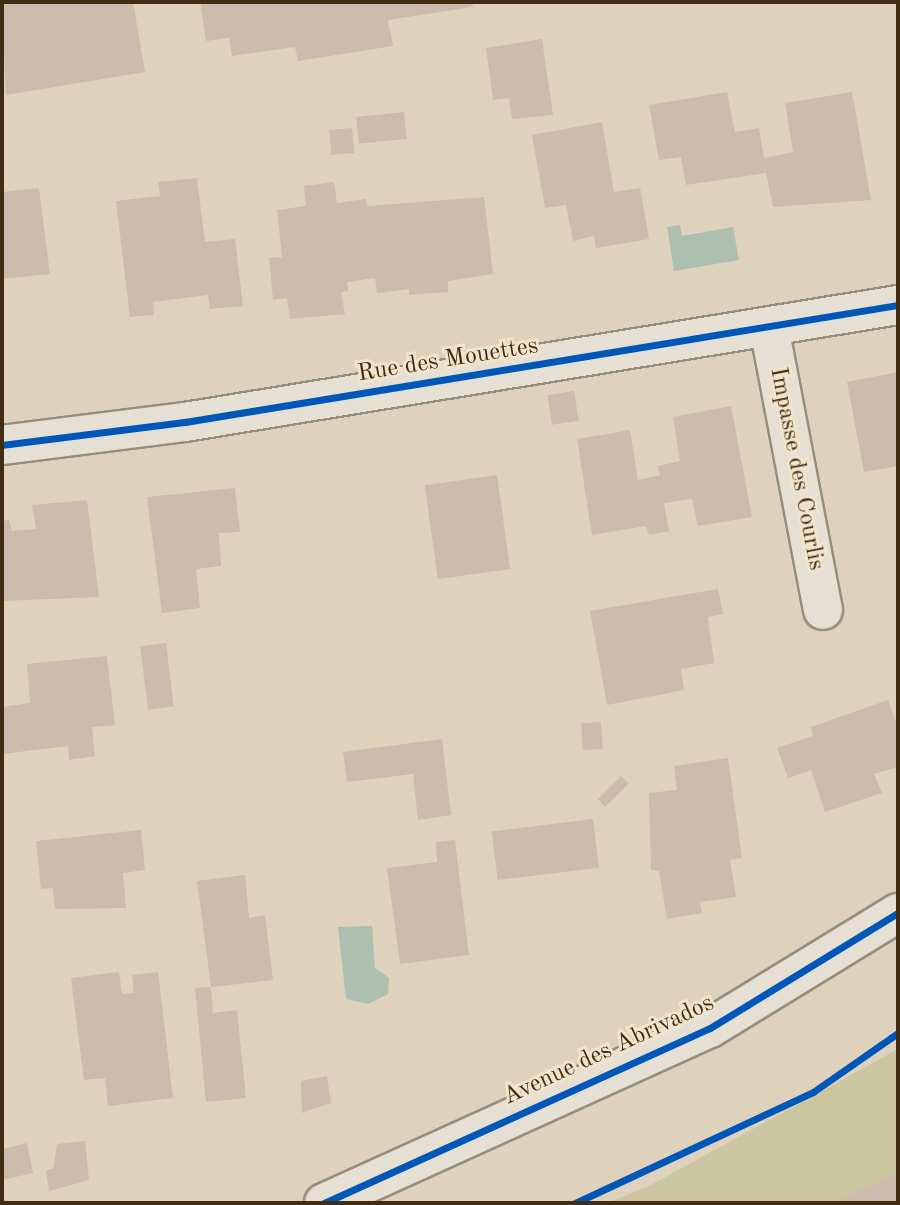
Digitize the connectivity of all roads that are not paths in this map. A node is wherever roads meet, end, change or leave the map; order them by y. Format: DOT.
graph roads {
  1 [pos="898,305"];
  2 [pos="769,327"];
  3 [pos="2,445"];
  4 [pos="823,610"];
  5 [pos="898,913"];
  6 [pos="324,1203"];
  1 -- 2 [label="street, Rue des Mouettes"];
  2 -- 3 [label="street, Rue des Mouettes"];
  2 -- 4 [label="street, Impasse des Courlis"];
  5 -- 6 [label="street, Avenue des Abrivados"];
}
